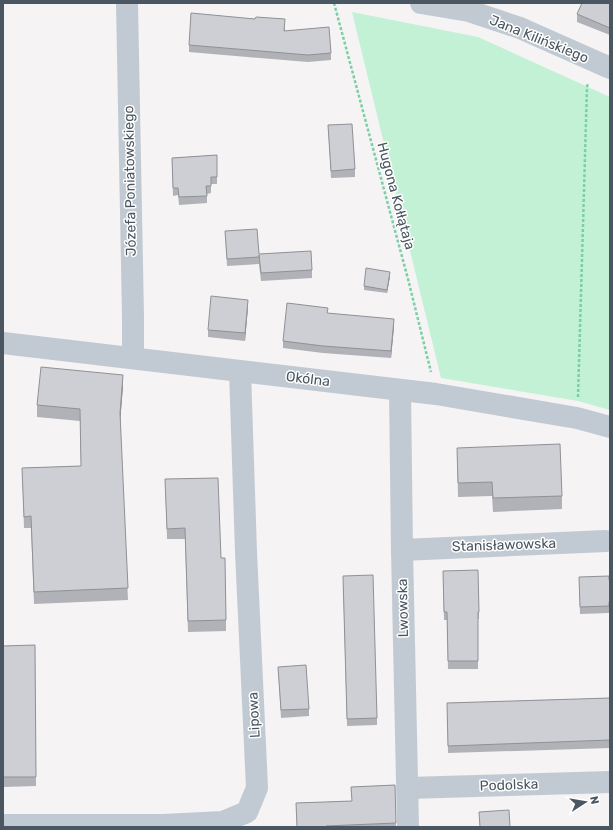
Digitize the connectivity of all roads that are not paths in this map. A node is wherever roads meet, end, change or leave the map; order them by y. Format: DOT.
graph roads {
  1 [pos="127,3"];
  2 [pos="421,3"];
  3 [pos="610,68"];
  4 [pos="3,343"];
  5 [pos="132,358"];
  6 [pos="240,371"];
  7 [pos="400,390"];
  8 [pos="610,427"];
  9 [pos="606,541"];
  10 [pos="402,550"];
  11 [pos="610,782"];
  12 [pos="408,788"];
  13 [pos="3,825"];
  14 [pos="163,826"];
  15 [pos="408,827"];
  1 -- 5 [label="street, Józefa Poniatowskiego"];
  2 -- 3 [label="street, Jana Kilińskiego"];
  4 -- 5 [label="street, Okólna"];
  5 -- 6 [label="street, Okólna"];
  6 -- 7 [label="street, Okólna"];
  6 -- 14 [label="street, Lipowa"];
  7 -- 8 [label="street, Okólna"];
  7 -- 10 [label="street, Lwowska"];
  9 -- 10 [label="street, Stanisławowska"];
  10 -- 12 [label="street, Lwowska"];
  11 -- 12 [label="street, Podolska"];
  12 -- 15 [label="street, Lwowska"];
  13 -- 14 [label="street, Lipowa"];
}
